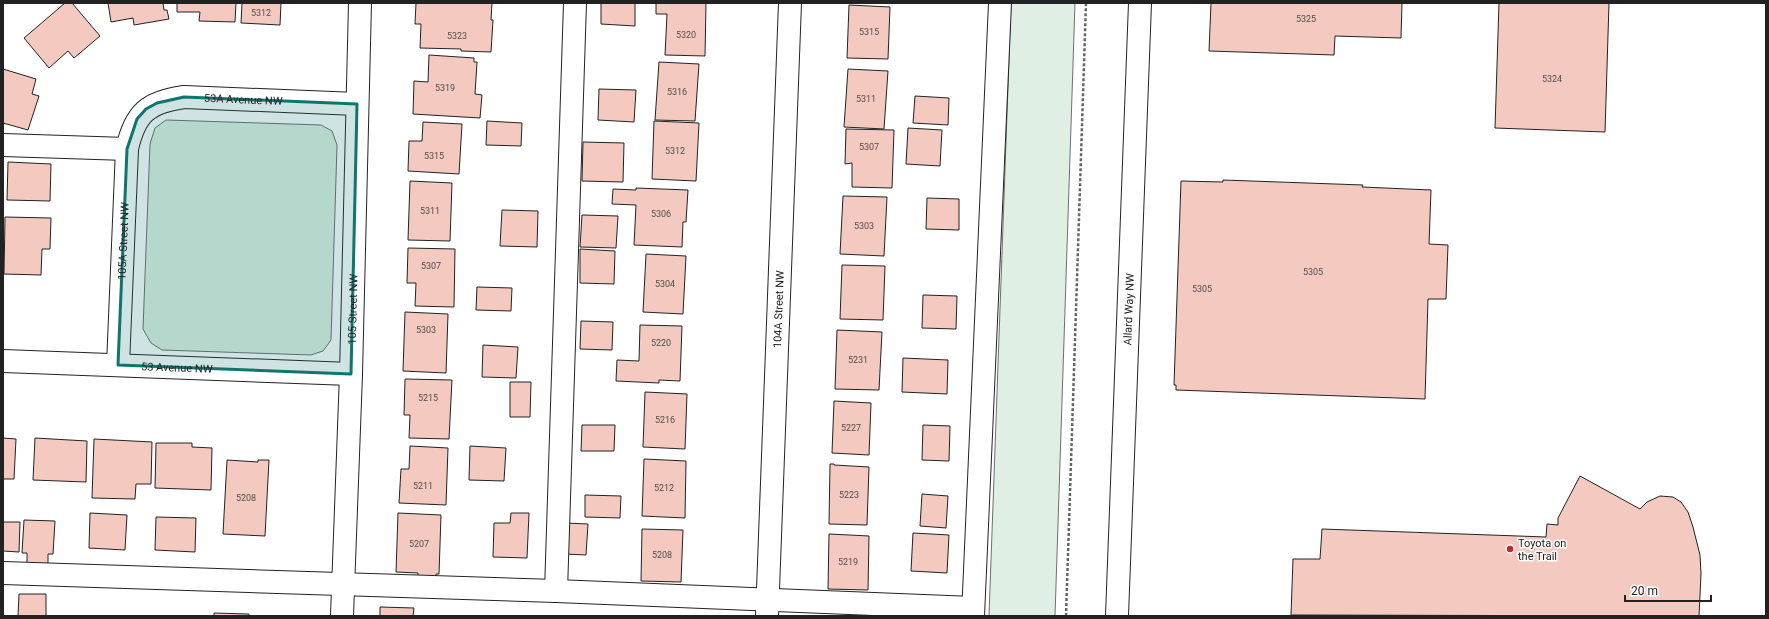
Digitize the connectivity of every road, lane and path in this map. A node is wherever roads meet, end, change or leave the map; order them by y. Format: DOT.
graph roads {
  1 [pos="360,3"];
  2 [pos="575,3"];
  3 [pos="790,3"];
  4 [pos="1000,3"];
  5 [pos="1086,3"];
  6 [pos="1140,3"];
  7 [pos="357,104"];
  8 [pos="137,119"];
  9 [pos="3,145"];
  10 [pos="127,149"];
  11 [pos="3,361"];
  12 [pos="118,365"];
  13 [pos="351,374"];
  14 [pos="3,573"];
  15 [pos="343,584"];
  16 [pos="556,592"];
  17 [pos="767,608"];
  18 [pos="973,612"];
  19 [pos="342,616"];
  20 [pos="1066,616"];
  21 [pos="1117,616"];
  1 -- 7 [label="street, 105 Street NW"];
  2 -- 16 [label="street"];
  3 -- 17 [label="street, 104A Street NW"];
  4 -- 18 [label="street"];
  5 -- 20 [label="path"];
  6 -- 21 [label="street, Allard Way NW"];
  7 -- 8 [label="street, 53A Avenue NW"];
  7 -- 13 [label="street, 105 Street NW"];
  8 -- 10 [label="street, 105A Street NW"];
  9 -- 10 [label="street"];
  10 -- 12 [label="street, 105A Street NW"];
  11 -- 12 [label="street, 53 Avenue NW"];
  12 -- 13 [label="street, 53 Avenue NW"];
  13 -- 15 [label="street, 105 Street NW"];
  14 -- 15 [label="street"];
  15 -- 16 [label="street"];
  15 -- 19 [label="street, 105 Street NW"];
  16 -- 17 [label="street"];
  17 -- 18 [label="street"];
}
